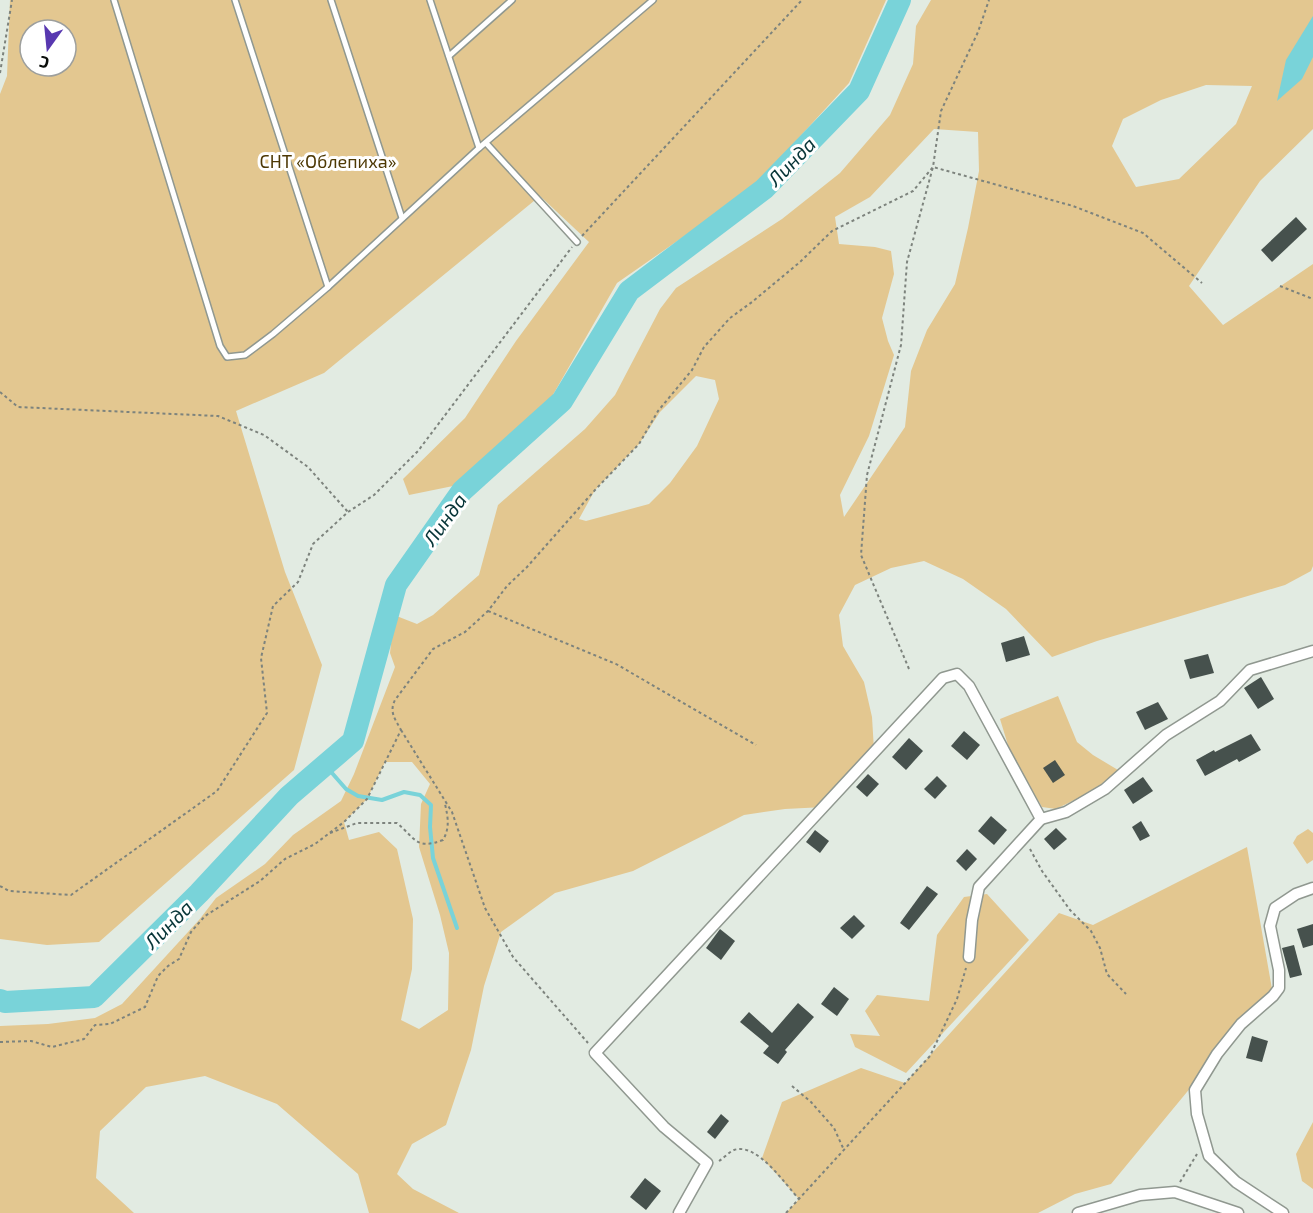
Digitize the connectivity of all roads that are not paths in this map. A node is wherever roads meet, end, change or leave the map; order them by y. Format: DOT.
graph roads {
  1 [pos="114,0"];
  2 [pos="235,0"];
  3 [pos="331,0"];
  4 [pos="430,0"];
  5 [pos="512,0"];
  6 [pos="653,0"];
  7 [pos="449,56"];
  8 [pos="486,143"];
  9 [pos="479,148"];
  10 [pos="402,218"];
  11 [pos="577,242"];
  12 [pos="328,287"];
  13 [pos="1313,651"];
  14 [pos="1041,819"];
  15 [pos="1313,881"];
  16 [pos="1313,888"];
  17 [pos="1296,894"];
  18 [pos="969,957"];
  19 [pos="679,1213"];
  20 [pos="1078,1213"];
  21 [pos="1238,1213"];
  22 [pos="1283,1213"];
  1 -- 12 [label="lane"];
  2 -- 12 [label="lane"];
  3 -- 10 [label="lane"];
  4 -- 7 [label="lane"];
  5 -- 7 [label="lane"];
  6 -- 8 [label="lane"];
  7 -- 9 [label="lane"];
  8 -- 9 [label="lane"];
  8 -- 11 [label="lane"];
  9 -- 10 [label="lane"];
  10 -- 12 [label="lane"];
  13 -- 14 [label="street"];
  14 -- 18 [label="street"];
  14 -- 19 [label="street"];
  15 -- 17 [label="street"];
  16 -- 17 [label="street"];
  17 -- 22 [label="street"];
  20 -- 21 [label="street"];
}
